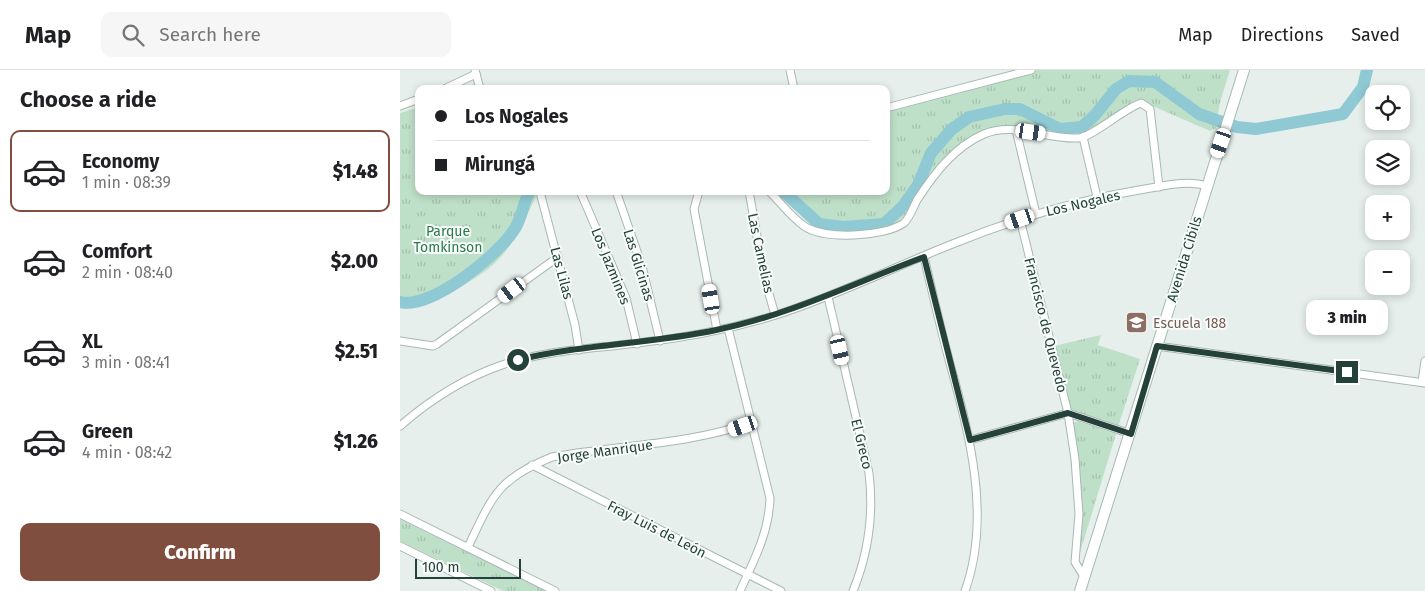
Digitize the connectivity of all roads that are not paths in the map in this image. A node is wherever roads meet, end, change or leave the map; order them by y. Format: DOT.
graph roads {
  1 [pos="790,70"];
  2 [pos="1031,70"];
  3 [pos="1244,70"];
  4 [pos="476,72"];
  5 [pos="452,85"];
  6 [pos="479,85"];
  7 [pos="792,85"];
  8 [pos="415,100"];
  9 [pos="400,106"];
  10 [pos="890,107"];
  11 [pos="1016,130"];
  12 [pos="1083,137"];
  13 [pos="1207,186"];
  14 [pos="1159,187"];
  15 [pos="582,195"];
  16 [pos="617,195"];
  17 [pos="698,195"];
  18 [pos="749,195"];
  19 [pos="773,195"];
  20 [pos="541,196"];
  21 [pos="1097,197"];
  22 [pos="1036,214"];
  23 [pos="1020,219"];
  24 [pos="558,257"];
  25 [pos="924,257"];
  26 [pos="828,297"];
  27 [pos="775,315"];
  28 [pos="728,328"];
  29 [pos="717,330"];
  30 [pos="400,341"];
  31 [pos="660,341"];
  32 [pos="637,344"];
  33 [pos="1157,346"];
  34 [pos="579,350"];
  35 [pos="1425,361"];
  36 [pos="1424,382"];
  37 [pos="1068,413"];
  38 [pos="753,422"];
  39 [pos="400,426"];
  40 [pos="1131,434"];
  41 [pos="970,440"];
  42 [pos="532,465"];
  43 [pos="400,514"];
  44 [pos="400,546"];
  45 [pos="468,547"];
  46 [pos="747,575"];
  47 [pos="1085,578"];
  48 [pos="491,591"];
  49 [pos="555,591"];
  50 [pos="740,591"];
  51 [pos="781,591"];
  52 [pos="853,591"];
  53 [pos="965,591"];
  54 [pos="1080,591"];
  1 -- 7 [label="street"];
  2 -- 10 [label="street"];
  3 -- 13 [label="street, Avenida Cibils"];
  4 -- 5 [label="street"];
  4 -- 6 [label="street"];
  8 -- 9 [label="street"];
  11 -- 12 [label="street"];
  11 -- 19 [label="street"];
  11 -- 22 [label="street"];
  12 -- 14 [label="street"];
  12 -- 21 [label="street"];
  13 -- 14 [label="street, Los Nogales"];
  13 -- 33 [label="street, Avenida Cibils"];
  14 -- 21 [label="street, Los Nogales"];
  15 -- 32 [label="street, Los Jazmines"];
  16 -- 31 [label="street, Las Glicinas"];
  17 -- 29 [label="street"];
  18 -- 27 [label="street, Las Camelias"];
  20 -- 24 [label="street, Las Lilas"];
  21 -- 22 [label="street, Los Nogales"];
  22 -- 23 [label="street, Los Nogales"];
  23 -- 25 [label="street, Los Nogales"];
  23 -- 37 [label="street, Francisco de Quevedo"];
  24 -- 30 [label="street"];
  24 -- 34 [label="street, Las Lilas"];
  25 -- 26 [label="street, Los Nogales"];
  25 -- 41 [label="street"];
  26 -- 27 [label="street, Los Nogales"];
  26 -- 52 [label="street, El Greco"];
  27 -- 28 [label="street, Los Nogales"];
  28 -- 29 [label="street, Los Nogales"];
  28 -- 38 [label="street"];
  29 -- 31 [label="street, Los Nogales"];
  31 -- 32 [label="street, Los Nogales"];
  32 -- 34 [label="street, Los Nogales"];
  33 -- 36 [label="street"];
  33 -- 40 [label="street, Avenida Cibils"];
  34 -- 39 [label="street, Los Nogales"];
  35 -- 36 [label="street"];
  37 -- 40 [label="street"];
  37 -- 41 [label="street"];
  37 -- 47 [label="street, Francisco de Quevedo"];
  38 -- 42 [label="street, Jorge Manrique"];
  38 -- 46 [label="street"];
  40 -- 47 [label="street, Avenida Cibils"];
  41 -- 53 [label="street"];
  42 -- 45 [label="street, Jorge Manrique"];
  42 -- 46 [label="street, Fray Luis de León"];
  43 -- 45 [label="street"];
  44 -- 48 [label="street"];
  45 -- 49 [label="street"];
  46 -- 50 [label="street"];
  46 -- 51 [label="street, Fray Luis de León"];
  47 -- 54 [label="street, Avenida Cibils"];
}
